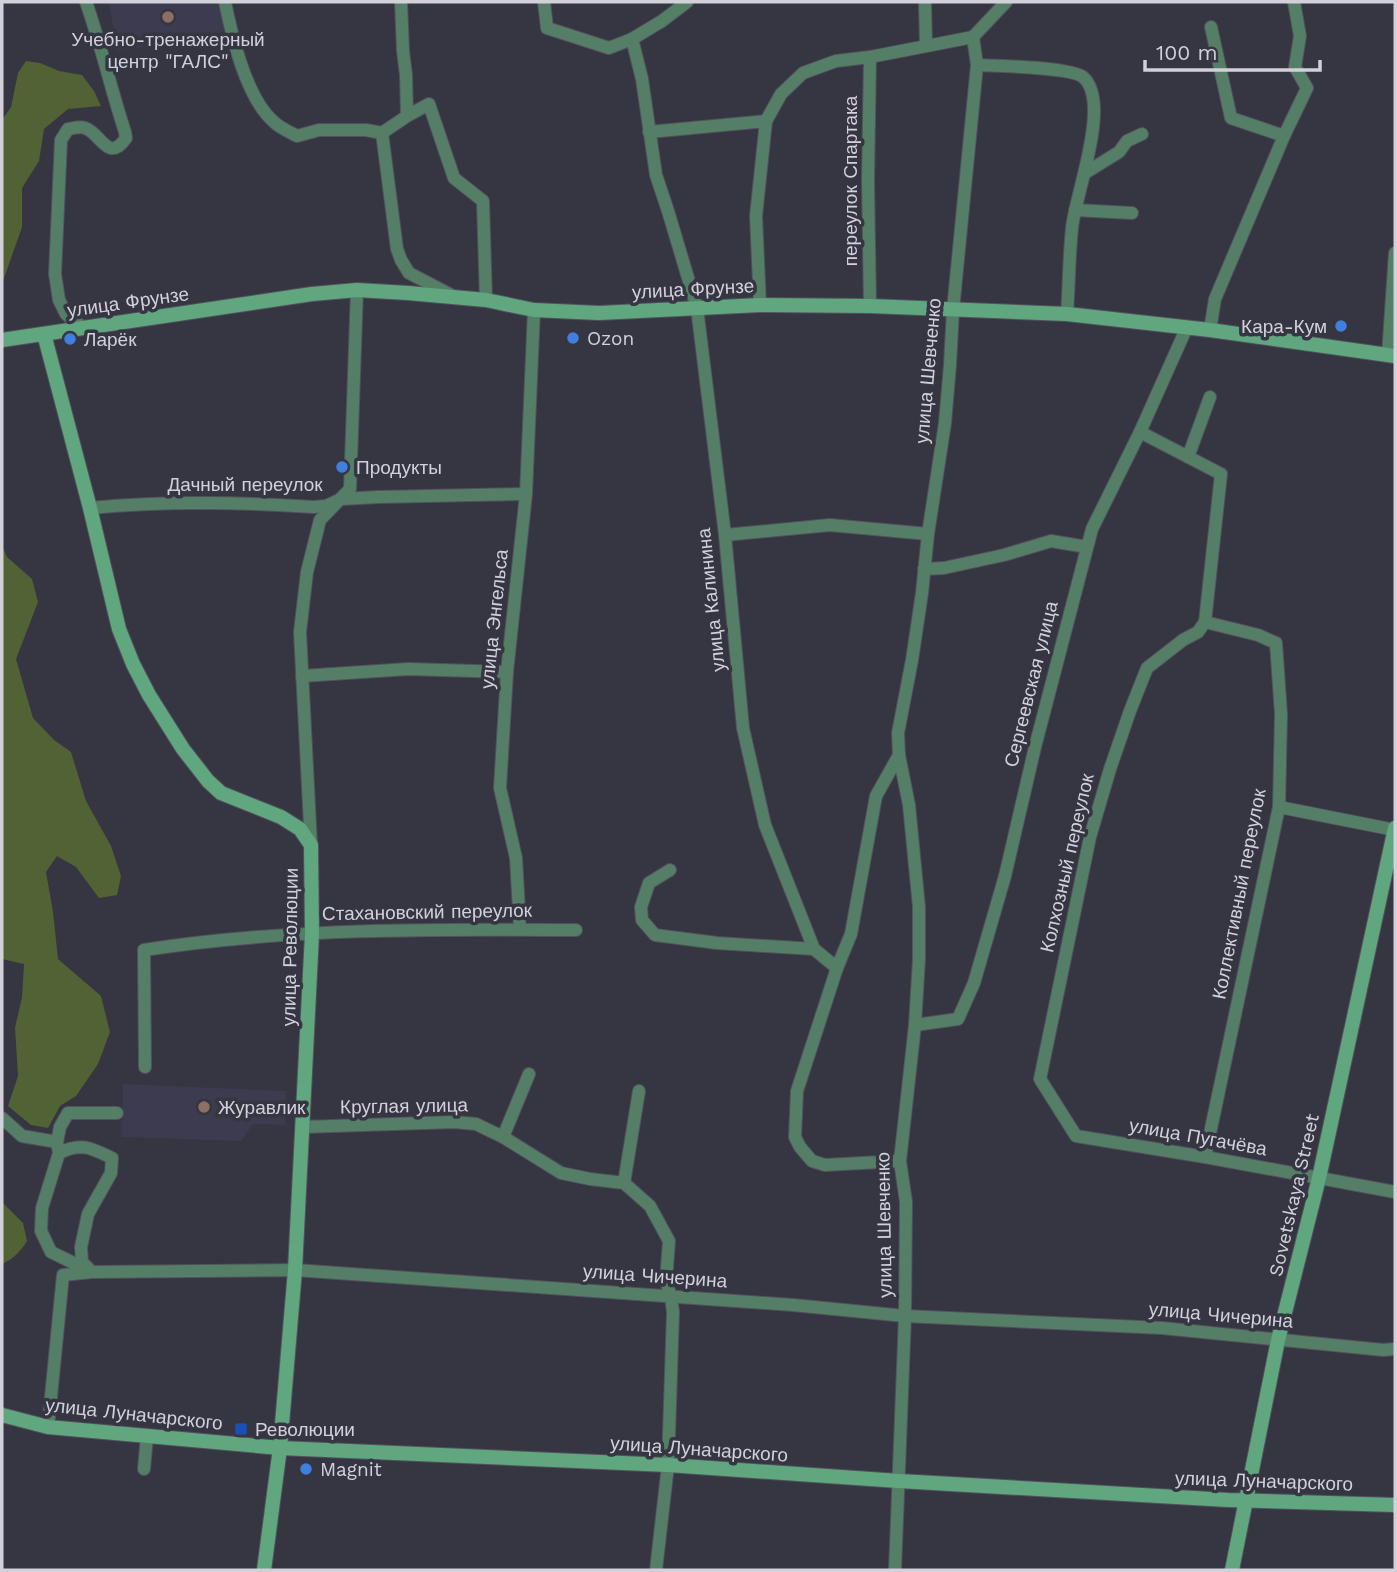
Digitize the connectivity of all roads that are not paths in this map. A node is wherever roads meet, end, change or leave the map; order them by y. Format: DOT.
graph roads {
  1 [pos="86,2"];
  2 [pos="225,2"];
  3 [pos="401,2"];
  4 [pos="544,2"];
  5 [pos="687,2"];
  6 [pos="925,2"];
  7 [pos="1006,2"];
  8 [pos="1294,2"];
  9 [pos="1211,27"];
  10 [pos="973,37"];
  11 [pos="632,39"];
  12 [pos="926,46"];
  13 [pos="870,57"];
  14 [pos="977,65"];
  15 [pos="407,116"];
  16 [pos="766,121"];
  17 [pos="649,132"];
  18 [pos="382,133"];
  19 [pos="1142,134"];
  20 [pos="1284,136"];
  21 [pos="1085,173"];
  22 [pos="1075,210"];
  23 [pos="1132,213"];
  24 [pos="1395,253"];
  25 [pos="357,290"];
  26 [pos="457,297"];
  27 [pos="486,300"];
  28 [pos="760,305"];
  29 [pos="870,306"];
  30 [pos="697,308"];
  31 [pos="534,310"];
  32 [pos="953,310"];
  33 [pos="1067,314"];
  34 [pos="1187,327"];
  35 [pos="83,328"];
  36 [pos="1210,330"];
  37 [pos="44,334"];
  38 [pos="2,340"];
  39 [pos="1392,356"];
  40 [pos="1210,397"];
  41 [pos="1140,432"];
  42 [pos="1188,457"];
  43 [pos="526,494"];
  44 [pos="341,499"];
  45 [pos="90,508"];
  46 [pos="928,534"];
  47 [pos="725,535"];
  48 [pos="1087,547"];
  49 [pos="924,569"];
  50 [pos="1205,622"];
  51 [pos="507,672"];
  52 [pos="302,676"];
  53 [pos="898,755"];
  54 [pos="1279,807"];
  55 [pos="1395,829"];
  56 [pos="311,845"];
  57 [pos="670,870"];
  58 [pos="520,929"];
  59 [pos="576,930"];
  60 [pos="312,934"];
  61 [pos="814,949"];
  62 [pos="837,968"];
  63 [pos="915,1025"];
  64 [pos="145,1067"];
  65 [pos="529,1074"];
  66 [pos="639,1091"];
  67 [pos="117,1113"];
  68 [pos="2,1118"];
  69 [pos="303,1127"];
  70 [pos="503,1136"];
  71 [pos="1076,1136"];
  72 [pos="58,1148"];
  73 [pos="1205,1157"];
  74 [pos="900,1161"];
  75 [pos="1319,1178"];
  76 [pos="624,1184"];
  77 [pos="1395,1192"];
  78 [pos="295,1270"];
  79 [pos="92,1272"];
  80 [pos="671,1297"];
  81 [pos="905,1316"];
  82 [pos="1279,1340"];
  83 [pos="1395,1349"];
  84 [pos="2,1415"];
  85 [pos="48,1427"];
  86 [pos="147,1436"];
  87 [pos="280,1448"];
  88 [pos="668,1465"];
  89 [pos="144,1469"];
  90 [pos="899,1481"];
  91 [pos="1247,1501"];
  92 [pos="1395,1505"];
  93 [pos="264,1570"];
  94 [pos="656,1570"];
  95 [pos="895,1570"];
  96 [pos="1232,1570"];
  1 -- 35 [label="street"];
  2 -- 18 [label="street"];
  3 -- 15 [label="street"];
  4 -- 11 [label="street"];
  5 -- 11 [label="street"];
  6 -- 12 [label="street"];
  7 -- 10 [label="street"];
  8 -- 20 [label="street"];
  9 -- 20 [label="street"];
  10 -- 12 [label="street"];
  10 -- 14 [label="street, улица Шевченко"];
  11 -- 17 [label="street, улица Калинина"];
  12 -- 13 [label="street"];
  13 -- 16 [label="street"];
  13 -- 29 [label="street, переулок Спартака"];
  14 -- 21 [label="street"];
  14 -- 32 [label="street, улица Шевченко"];
  15 -- 18 [label="street"];
  15 -- 27 [label="street"];
  16 -- 17 [label="street"];
  16 -- 28 [label="street"];
  17 -- 30 [label="street, улица Калинина"];
  18 -- 26 [label="street"];
  19 -- 21 [label="street"];
  20 -- 36 [label="street"];
  21 -- 22 [label="street"];
  22 -- 23 [label="street"];
  22 -- 33 [label="street"];
  24 -- 39 [label="street, улица Фрунзе"];
  25 -- 26 [label="street, улица Фрунзе"];
  25 -- 35 [label="street, улица Фрунзе"];
  25 -- 44 [label="street"];
  26 -- 27 [label="street, улица Фрунзе"];
  27 -- 31 [label="street, улица Фрунзе"];
  28 -- 29 [label="street, улица Фрунзе"];
  28 -- 30 [label="street, улица Фрунзе"];
  29 -- 32 [label="street, улица Фрунзе"];
  30 -- 31 [label="street, улица Фрунзе"];
  30 -- 47 [label="street, улица Калинина"];
  31 -- 43 [label="street, улица Энгельса"];
  32 -- 33 [label="street, улица Фрунзе"];
  32 -- 46 [label="street, улица Шевченко"];
  33 -- 34 [label="street, улица Фрунзе"];
  34 -- 36 [label="street, улица Фрунзе"];
  34 -- 41 [label="street, Сергеевская улица"];
  35 -- 37 [label="street, улица Фрунзе"];
  36 -- 39 [label="street, улица Фрунзе"];
  37 -- 38 [label="street, улица Фрунзе"];
  37 -- 45 [label="street, улица Революции"];
  40 -- 42 [label="street"];
  41 -- 42 [label="street"];
  41 -- 48 [label="street, Сергеевская улица"];
  42 -- 50 [label="street"];
  43 -- 44 [label="street, Дачный переулок"];
  43 -- 51 [label="street, улица Энгельса"];
  44 -- 45 [label="street, Дачный переулок"];
  44 -- 52 [label="street"];
  45 -- 56 [label="street, улица Революции"];
  46 -- 47 [label="street"];
  46 -- 49 [label="street, улица Шевченко"];
  47 -- 61 [label="street, улица Калинина"];
  48 -- 49 [label="street"];
  48 -- 63 [label="street, Сергеевская улица"];
  49 -- 53 [label="street, улица Шевченко"];
  50 -- 54 [label="street, Коллективный переулок"];
  50 -- 71 [label="street, Колхозный переулок"];
  51 -- 52 [label="street"];
  51 -- 58 [label="street, улица Энгельса"];
  52 -- 56 [label="street"];
  53 -- 62 [label="street, улица Шевченко"];
  53 -- 63 [label="street, улица Шевченко"];
  54 -- 55 [label="street"];
  54 -- 73 [label="street, Коллективный переулок"];
  55 -- 75 [label="street, Sovetskaya Street"];
  56 -- 60 [label="street, улица Революции"];
  57 -- 61 [label="street"];
  58 -- 59 [label="street, Стахановский переулок"];
  58 -- 60 [label="street, Стахановский переулок"];
  60 -- 64 [label="street, Стахановский переулок"];
  60 -- 69 [label="street, улица Революции"];
  61 -- 62 [label="street, улица Калинина"];
  62 -- 74 [label="street"];
  63 -- 74 [label="street, улица Шевченко"];
  65 -- 70 [label="street"];
  66 -- 76 [label="street"];
  67 -- 72 [label="street"];
  68 -- 72 [label="street"];
  69 -- 70 [label="street, Круглая улица"];
  69 -- 78 [label="street, улица Революции"];
  70 -- 76 [label="street, Круглая улица"];
  71 -- 73 [label="street, улица Пугачёва"];
  72 -- 79 [label="street"];
  72 -- 79 [label="street"];
  73 -- 75 [label="street, улица Пугачёва"];
  74 -- 81 [label="street, улица Шевченко"];
  75 -- 77 [label="street, улица Пугачёва"];
  75 -- 82 [label="street, Sovetskaya Street"];
  76 -- 80 [label="street"];
  78 -- 79 [label="street, улица Чичерина"];
  78 -- 80 [label="street, улица Чичерина"];
  78 -- 87 [label="street, улица Революции"];
  79 -- 85 [label="street, улица Чичерина"];
  80 -- 81 [label="street, улица Чичерина"];
  80 -- 88 [label="street"];
  81 -- 82 [label="street, улица Чичерина"];
  81 -- 90 [label="street, улица Шевченко"];
  82 -- 83 [label="street, улица Чичерина"];
  82 -- 91 [label="street, Sovetskaya Street"];
  84 -- 85 [label="street, улица Луначарского"];
  85 -- 86 [label="street, улица Луначарского"];
  86 -- 87 [label="street, улица Луначарского"];
  86 -- 89 [label="street"];
  87 -- 88 [label="street, улица Луначарского"];
  87 -- 93 [label="street, улица Революции"];
  88 -- 90 [label="street, улица Луначарского"];
  88 -- 94 [label="street"];
  90 -- 91 [label="street, улица Луначарского"];
  90 -- 95 [label="street, улица Шевченко"];
  91 -- 92 [label="street, улица Луначарского"];
  91 -- 96 [label="street, Sovetskaya Street"];
}
